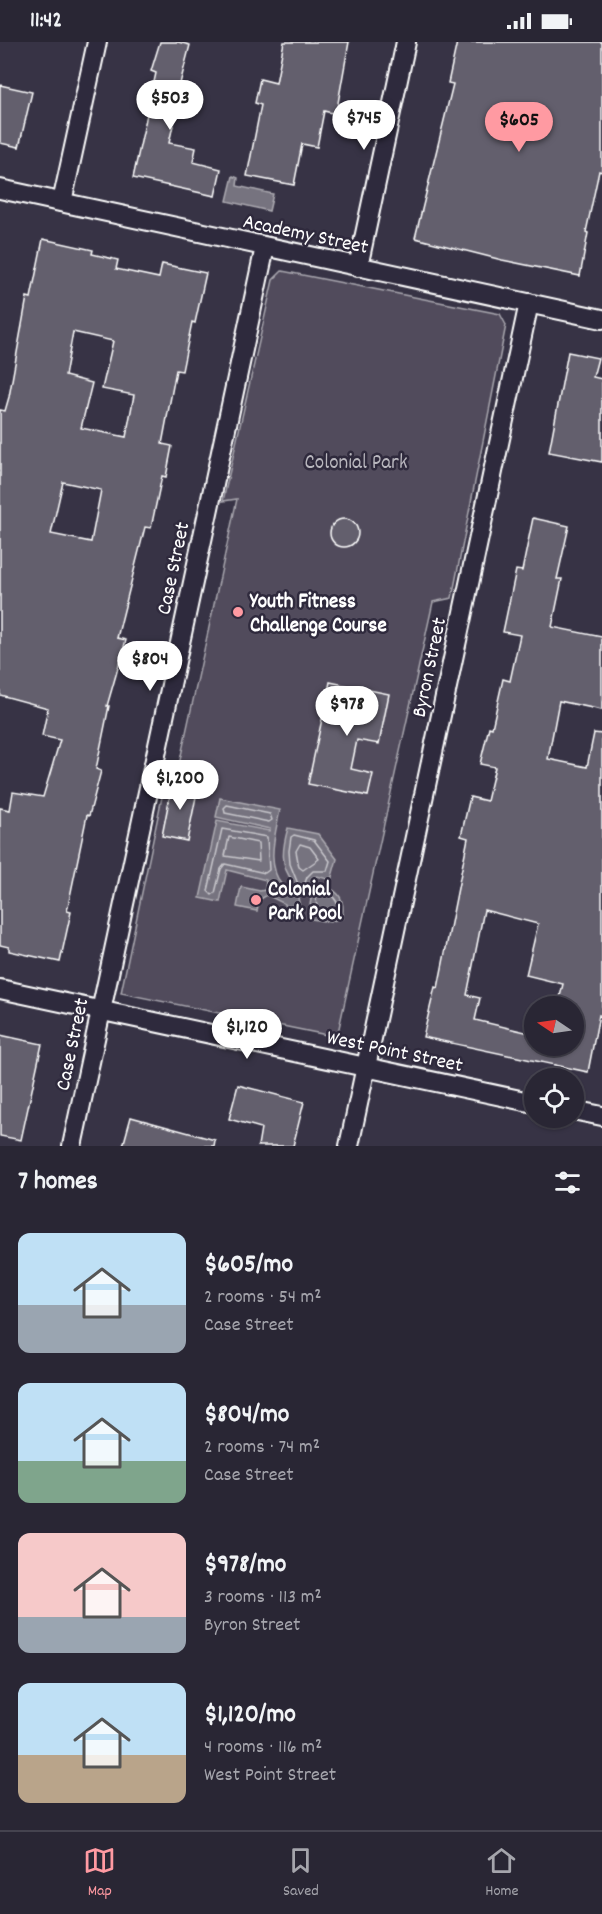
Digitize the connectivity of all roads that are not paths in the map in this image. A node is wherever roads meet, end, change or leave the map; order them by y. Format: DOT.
graph roads {
  1 [pos="97,42"];
  2 [pos="406,42"];
  3 [pos="0,189"];
  4 [pos="62,202"];
  5 [pos="265,247"];
  6 [pos="358,267"];
  7 [pos="529,303"];
  8 [pos="602,319"];
  9 [pos="0,989"];
  10 [pos="101,1011"];
  11 [pos="366,1067"];
  12 [pos="524,1101"];
  13 [pos="584,1112"];
  14 [pos="602,1116"];
  15 [pos="72,1146"];
  16 [pos="349,1146"];
  1 -- 4 [label="street"];
  2 -- 6 [label="street"];
  3 -- 4 [label="street, Academy Street"];
  4 -- 5 [label="street, Academy Street"];
  5 -- 6 [label="street, Academy Street"];
  5 -- 10 [label="street, Case Street"];
  6 -- 7 [label="street, Academy Street"];
  7 -- 8 [label="street, Academy Street"];
  7 -- 11 [label="street, Byron Street"];
  9 -- 10 [label="street, West Point Street"];
  10 -- 11 [label="street, West Point Street"];
  10 -- 15 [label="street, Case Street"];
  11 -- 12 [label="street, West Point Street"];
  11 -- 16 [label="street, Byron Street"];
  13 -- 14 [label="street"];
}
